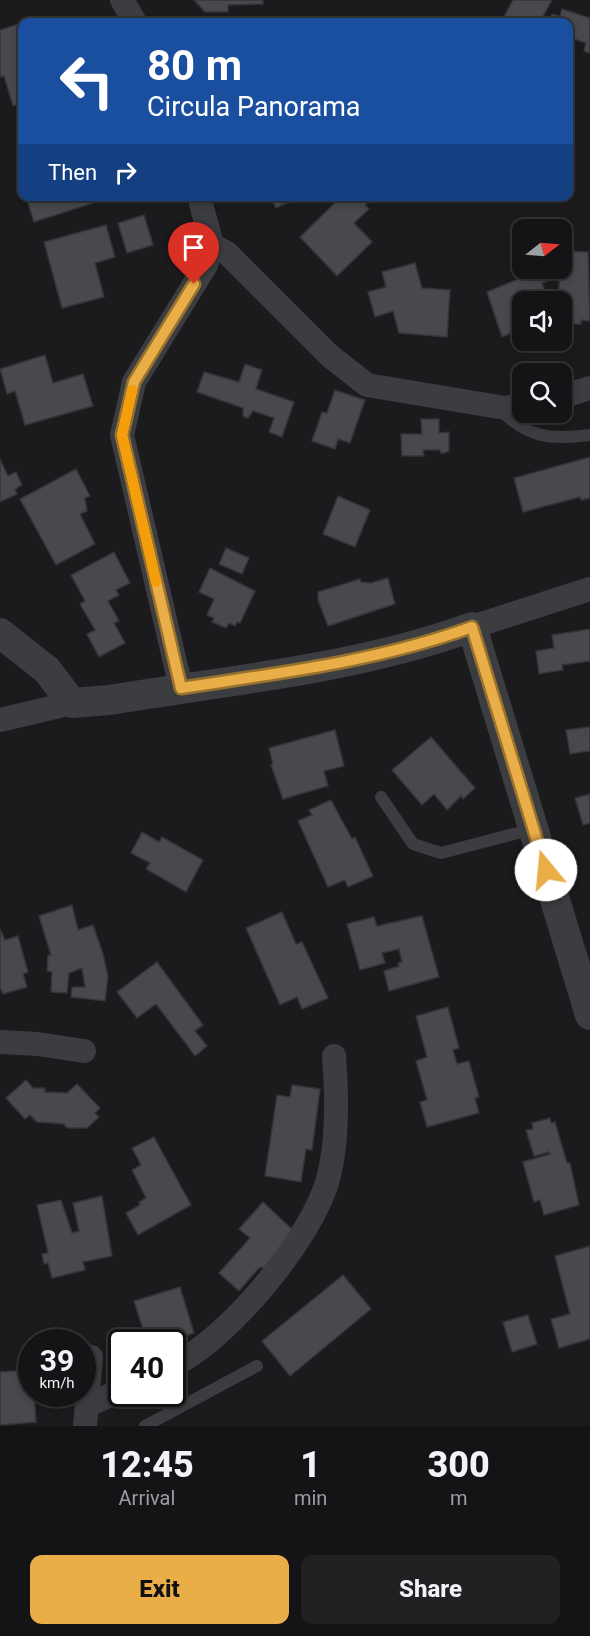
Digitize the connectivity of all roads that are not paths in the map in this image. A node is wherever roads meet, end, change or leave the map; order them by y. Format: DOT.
graph roads {
  1 [pos="122,0"];
  2 [pos="133,18"];
  3 [pos="200,201"];
  4 [pos="212,245"];
  5 [pos="590,388"];
  6 [pos="572,394"];
  7 [pos="512,406"];
  8 [pos="498,407"];
  9 [pos="590,435"];
  10 [pos="590,589"];
  11 [pos="472,627"];
  12 [pos="0,633"];
  13 [pos="181,688"];
  14 [pos="72,702"];
  15 [pos="0,720"];
  16 [pos="381,797"];
  17 [pos="534,829"];
  18 [pos="590,1015"];
  19 [pos="0,1042"];
  20 [pos="84,1051"];
  21 [pos="334,1056"];
  22 [pos="186,1356"];
  23 [pos="257,1366"];
  24 [pos="108,1400"];
  25 [pos="86,1416"];
  26 [pos="145,1426"];
  1 -- 2 [label="street"];
  3 -- 4 [label="street"];
  4 -- 8 [label="street"];
  4 -- 13 [label="street"];
  5 -- 6 [label="street"];
  7 -- 8 [label="street"];
  8 -- 9 [label="lane"];
  10 -- 11 [label="street"];
  11 -- 13 [label="street"];
  11 -- 17 [label="street"];
  12 -- 14 [label="street"];
  13 -- 14 [label="street"];
  14 -- 15 [label="street"];
  16 -- 17 [label="lane"];
  17 -- 18 [label="street"];
  19 -- 20 [label="street"];
  21 -- 22 [label="street"];
  23 -- 26 [label="lane"];
  24 -- 25 [label="street"];
}
